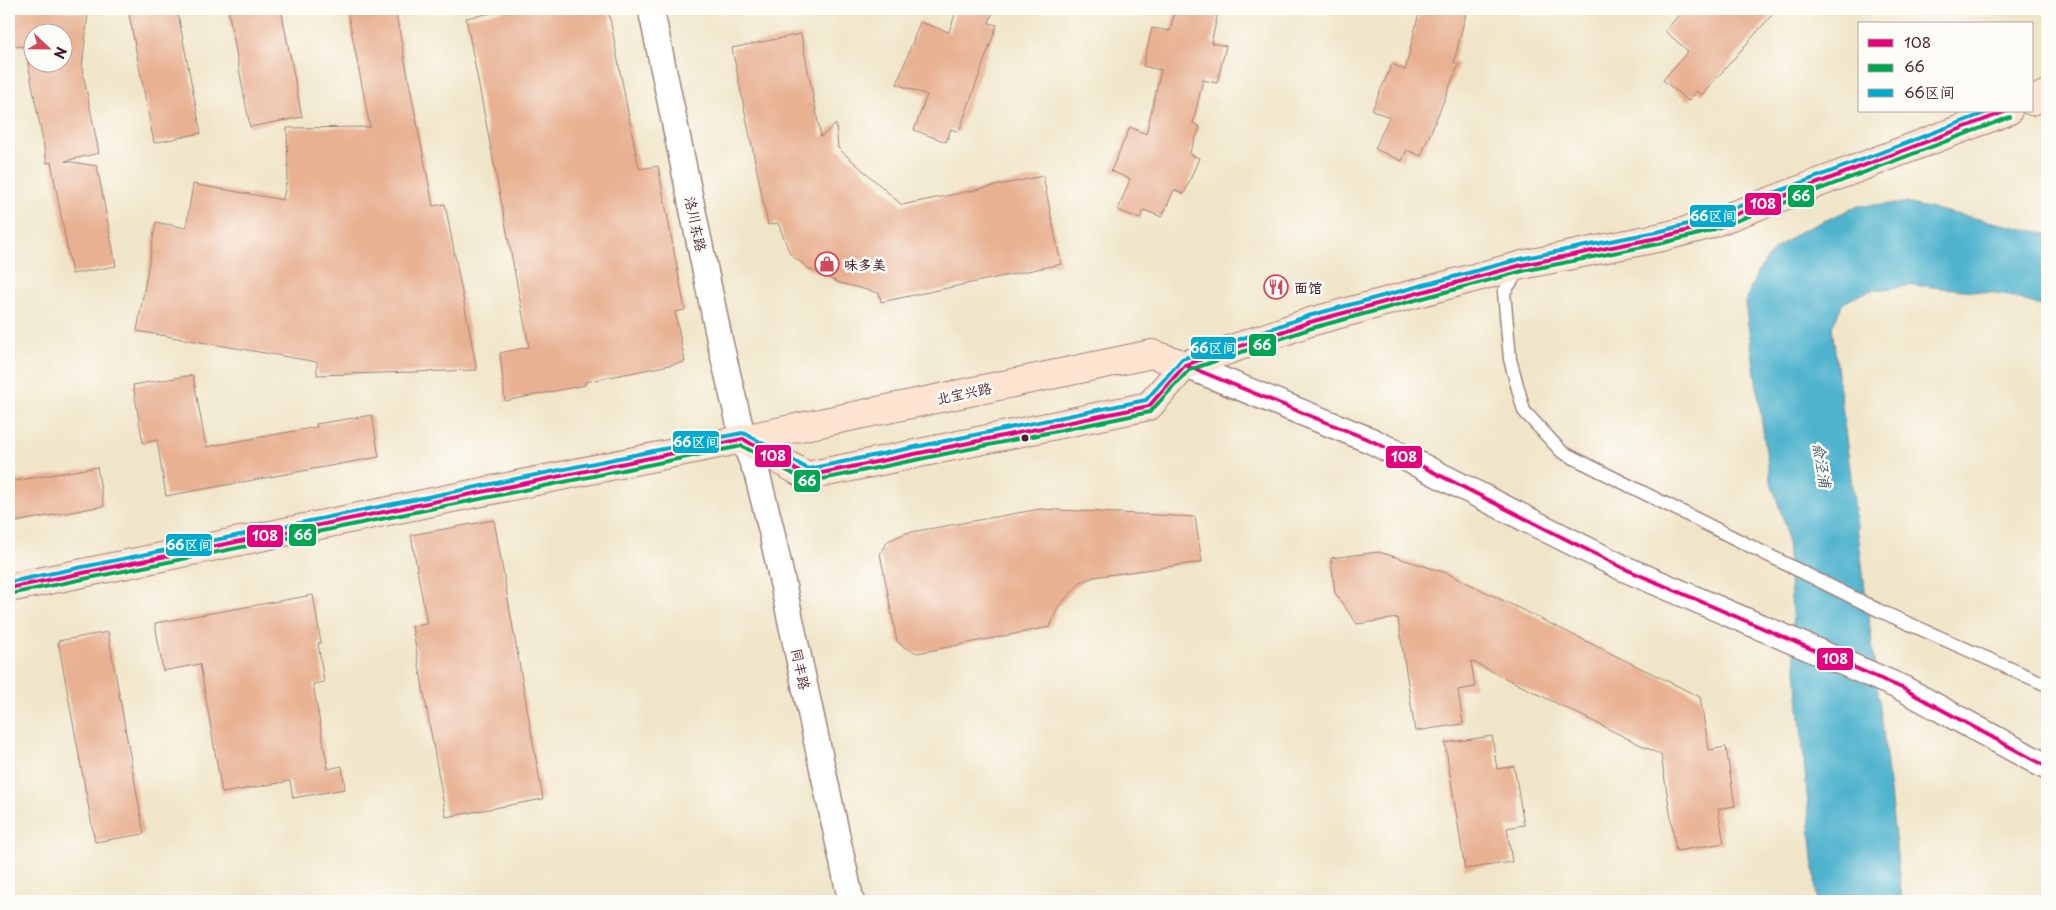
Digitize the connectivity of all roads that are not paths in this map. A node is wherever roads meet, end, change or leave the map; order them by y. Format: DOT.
graph roads {
  1 [pos="651,9"];
  2 [pos="2047,94"];
  3 [pos="2034,100"];
  4 [pos="2005,112"];
  5 [pos="1522,265"];
  6 [pos="1185,365"];
  7 [pos="742,439"];
  8 [pos="9,588"];
  9 [pos="2047,685"];
  10 [pos="2047,767"];
  11 [pos="851,901"];
  1 -- 7 [label="street, 洛川东路"];
  2 -- 3 [label="street"];
  4 -- 5 [label="street"];
  5 -- 6 [label="street"];
  5 -- 9 [label="lane"];
  6 -- 7 [label="street, 北宝兴路"];
  6 -- 7 [label="street"];
  6 -- 10 [label="street"];
  7 -- 8 [label="street, 北宝兴路"];
  7 -- 11 [label="street, 同丰路"];
}
